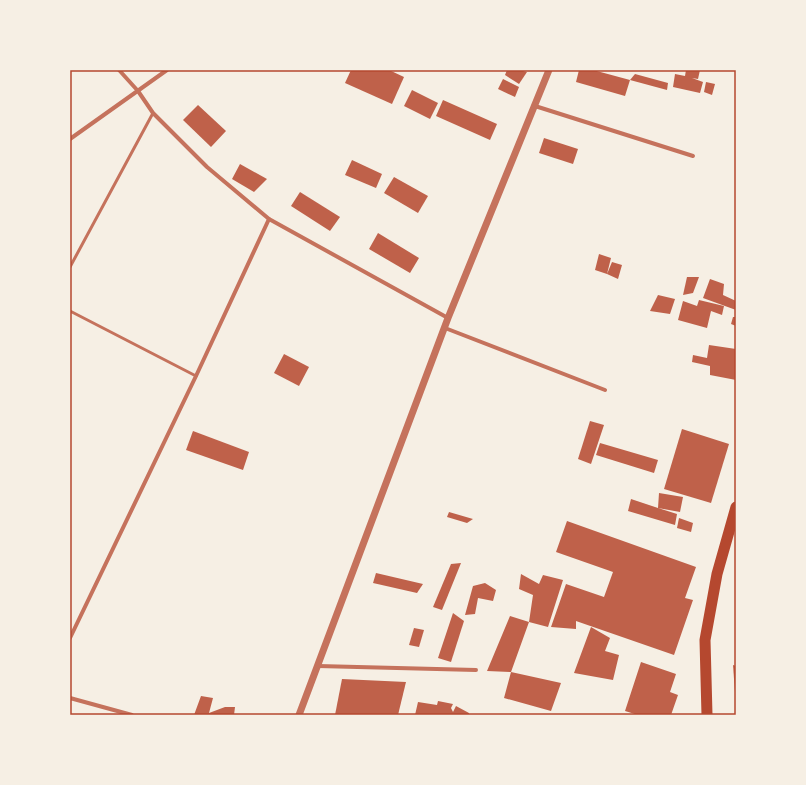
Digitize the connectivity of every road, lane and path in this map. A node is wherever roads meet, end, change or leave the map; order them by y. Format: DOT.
graph roads {
  1 [pos="119,70"];
  2 [pos="167,70"];
  3 [pos="550,70"];
  4 [pos="138,91"];
  5 [pos="535,106"];
  6 [pos="153,113"];
  7 [pos="70,139"];
  8 [pos="693,156"];
  9 [pos="269,219"];
  10 [pos="70,267"];
  11 [pos="70,311"];
  12 [pos="448,318"];
  13 [pos="445,328"];
  14 [pos="196,376"];
  15 [pos="605,390"];
  16 [pos="736,507"];
  17 [pos="70,638"];
  18 [pos="318,666"];
  19 [pos="476,670"];
  20 [pos="70,698"];
  21 [pos="132,715"];
  22 [pos="299,715"];
  23 [pos="707,715"];
  1 -- 4 [label="street"];
  2 -- 4 [label="street"];
  3 -- 5 [label="street"];
  4 -- 6 [label="street"];
  4 -- 7 [label="street"];
  5 -- 8 [label="street"];
  5 -- 12 [label="street"];
  6 -- 9 [label="street"];
  6 -- 10 [label="lane"];
  9 -- 12 [label="street"];
  9 -- 14 [label="street"];
  11 -- 14 [label="lane"];
  12 -- 13 [label="street"];
  13 -- 15 [label="street"];
  13 -- 18 [label="street"];
  14 -- 17 [label="street"];
  16 -- 23 [label="highway"];
  18 -- 19 [label="street"];
  18 -- 22 [label="street"];
  20 -- 21 [label="street"];
}
